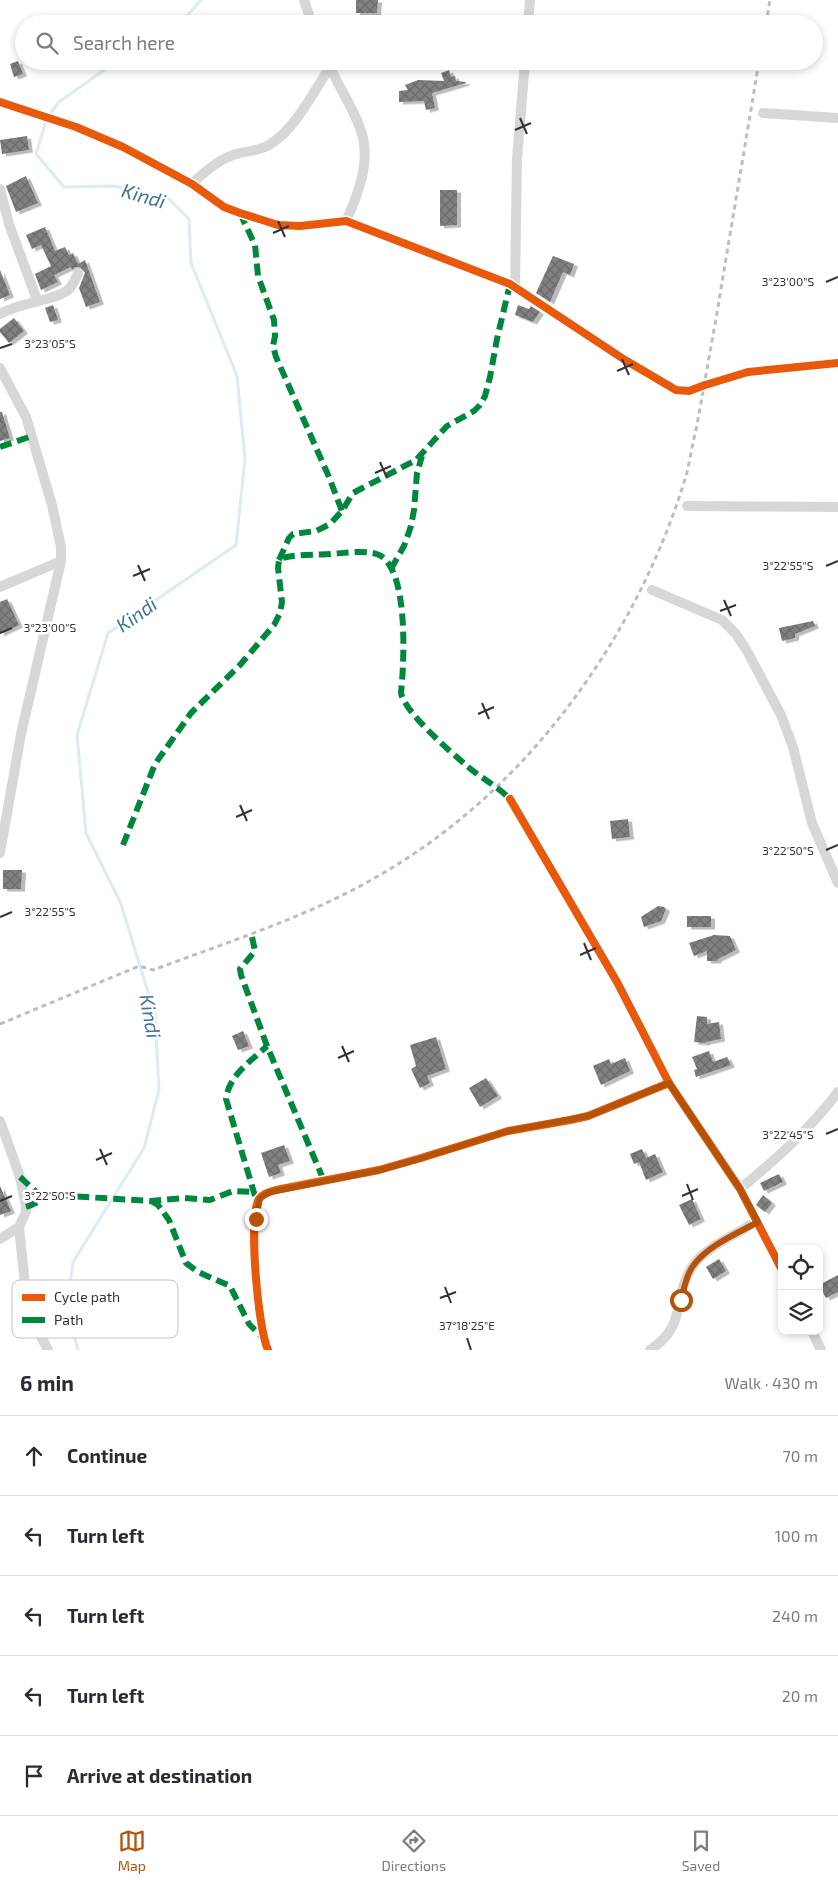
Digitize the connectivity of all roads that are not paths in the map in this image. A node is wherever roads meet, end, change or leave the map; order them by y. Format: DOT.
graph roads {
  1 [pos="304,0"];
  2 [pos="530,0"];
  3 [pos="309,15"];
  4 [pos="529,15"];
  5 [pos="325,70"];
  6 [pos="332,70"];
  7 [pos="524,70"];
  8 [pos="0,102"];
  9 [pos="763,113"];
  10 [pos="838,118"];
  11 [pos="192,184"];
  12 [pos="0,189"];
  13 [pos="346,221"];
  14 [pos="78,273"];
  15 [pos="515,287"];
  16 [pos="37,300"];
  17 [pos="0,314"];
  18 [pos="838,364"];
  19 [pos="0,368"];
  20 [pos="687,506"];
  21 [pos="838,507"];
  22 [pos="61,561"];
  23 [pos="0,587"];
  24 [pos="652,590"];
  25 [pos="510,798"];
  26 [pos="0,853"];
  27 [pos="838,883"];
  28 [pos="669,1083"];
  29 [pos="838,1092"];
  30 [pos="0,1121"];
  31 [pos="740,1189"];
  32 [pos="758,1222"];
  33 [pos="19,1227"];
  34 [pos="0,1239"];
  35 [pos="778,1262"];
  36 [pos="25,1280"];
  37 [pos="814,1335"];
  38 [pos="42,1338"];
  39 [pos="48,1350"];
  40 [pos="268,1350"];
  41 [pos="650,1350"];
  42 [pos="822,1350"];
  1 -- 3 [label="street"];
  2 -- 4 [label="street"];
  5 -- 11 [label="street"];
  6 -- 13 [label="street"];
  7 -- 15 [label="street"];
  8 -- 11 [label="street"];
  9 -- 10 [label="street"];
  11 -- 13 [label="street"];
  12 -- 16 [label="street"];
  13 -- 15 [label="street"];
  14 -- 16 [label="street"];
  15 -- 18 [label="street"];
  16 -- 17 [label="street"];
  19 -- 22 [label="street"];
  20 -- 21 [label="street"];
  22 -- 23 [label="street"];
  22 -- 26 [label="street"];
  24 -- 27 [label="street"];
  25 -- 28 [label="street"];
  28 -- 31 [label="street"];
  28 -- 40 [label="street"];
  29 -- 31 [label="street"];
  30 -- 33 [label="street"];
  31 -- 32 [label="street"];
  32 -- 35 [label="street"];
  32 -- 41 [label="street"];
  33 -- 34 [label="street"];
  33 -- 36 [label="street"];
  37 -- 42 [label="street"];
  38 -- 39 [label="street"];
}
